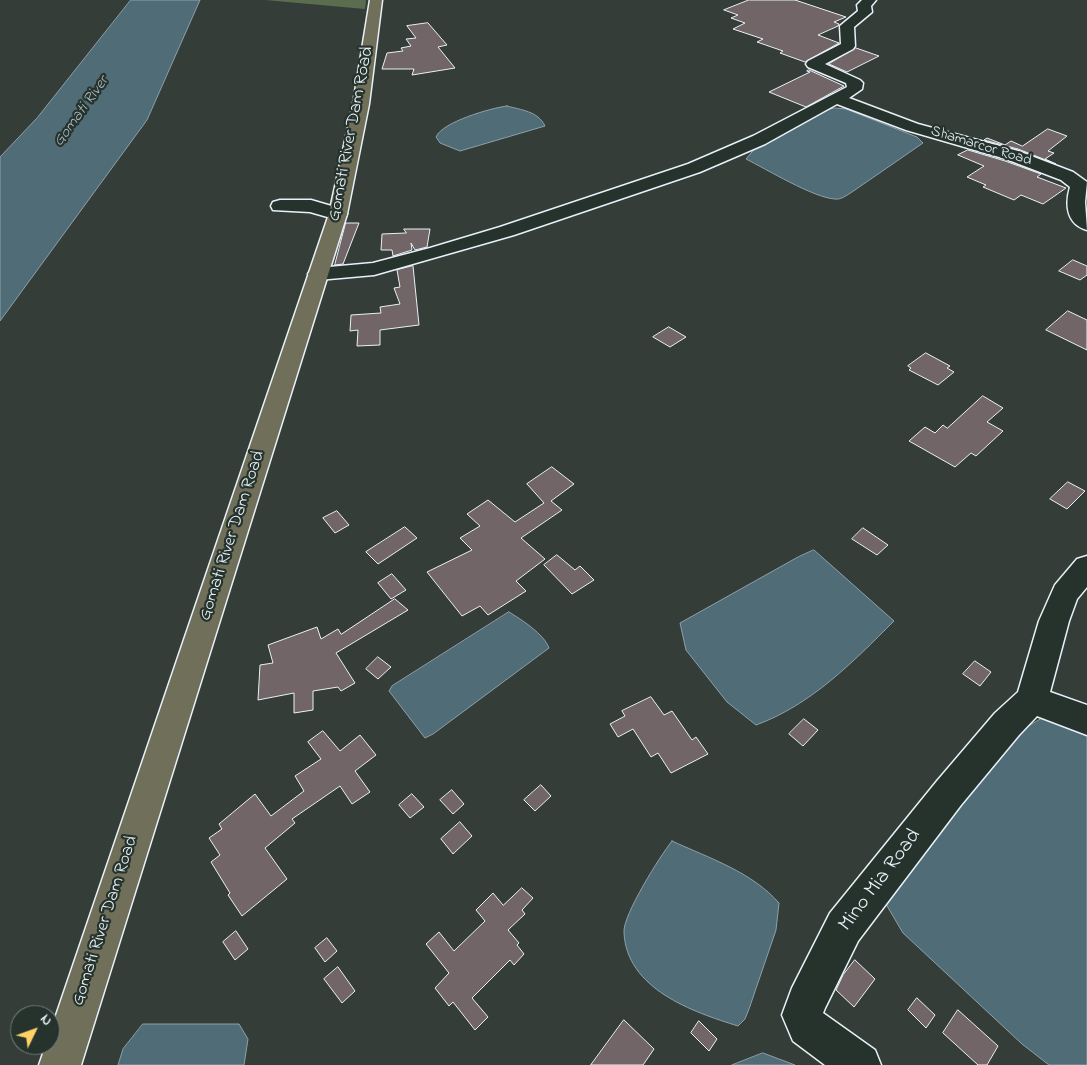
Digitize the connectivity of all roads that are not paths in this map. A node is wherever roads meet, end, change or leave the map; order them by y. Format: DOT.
graph roads {
  1 [pos="376,0"];
  2 [pos="870,0"];
  3 [pos="838,99"];
  4 [pos="280,206"];
  5 [pos="338,214"];
  6 [pos="1087,224"];
  7 [pos="318,274"];
  8 [pos="1087,567"];
  9 [pos="1032,700"];
  10 [pos="1087,720"];
  11 [pos="60,1065"];
  12 [pos="860,1065"];
  1 -- 5 [label="main road, Gomati River Dam Road"];
  2 -- 3 [label="street"];
  3 -- 6 [label="street, Shamarcor Road"];
  3 -- 7 [label="street"];
  4 -- 5 [label="street"];
  5 -- 7 [label="main road, Gomati River Dam Road"];
  7 -- 11 [label="main road, Gomati River Dam Road"];
  8 -- 9 [label="street"];
  9 -- 10 [label="street"];
  9 -- 12 [label="street, Mino Mia Road"];
}
